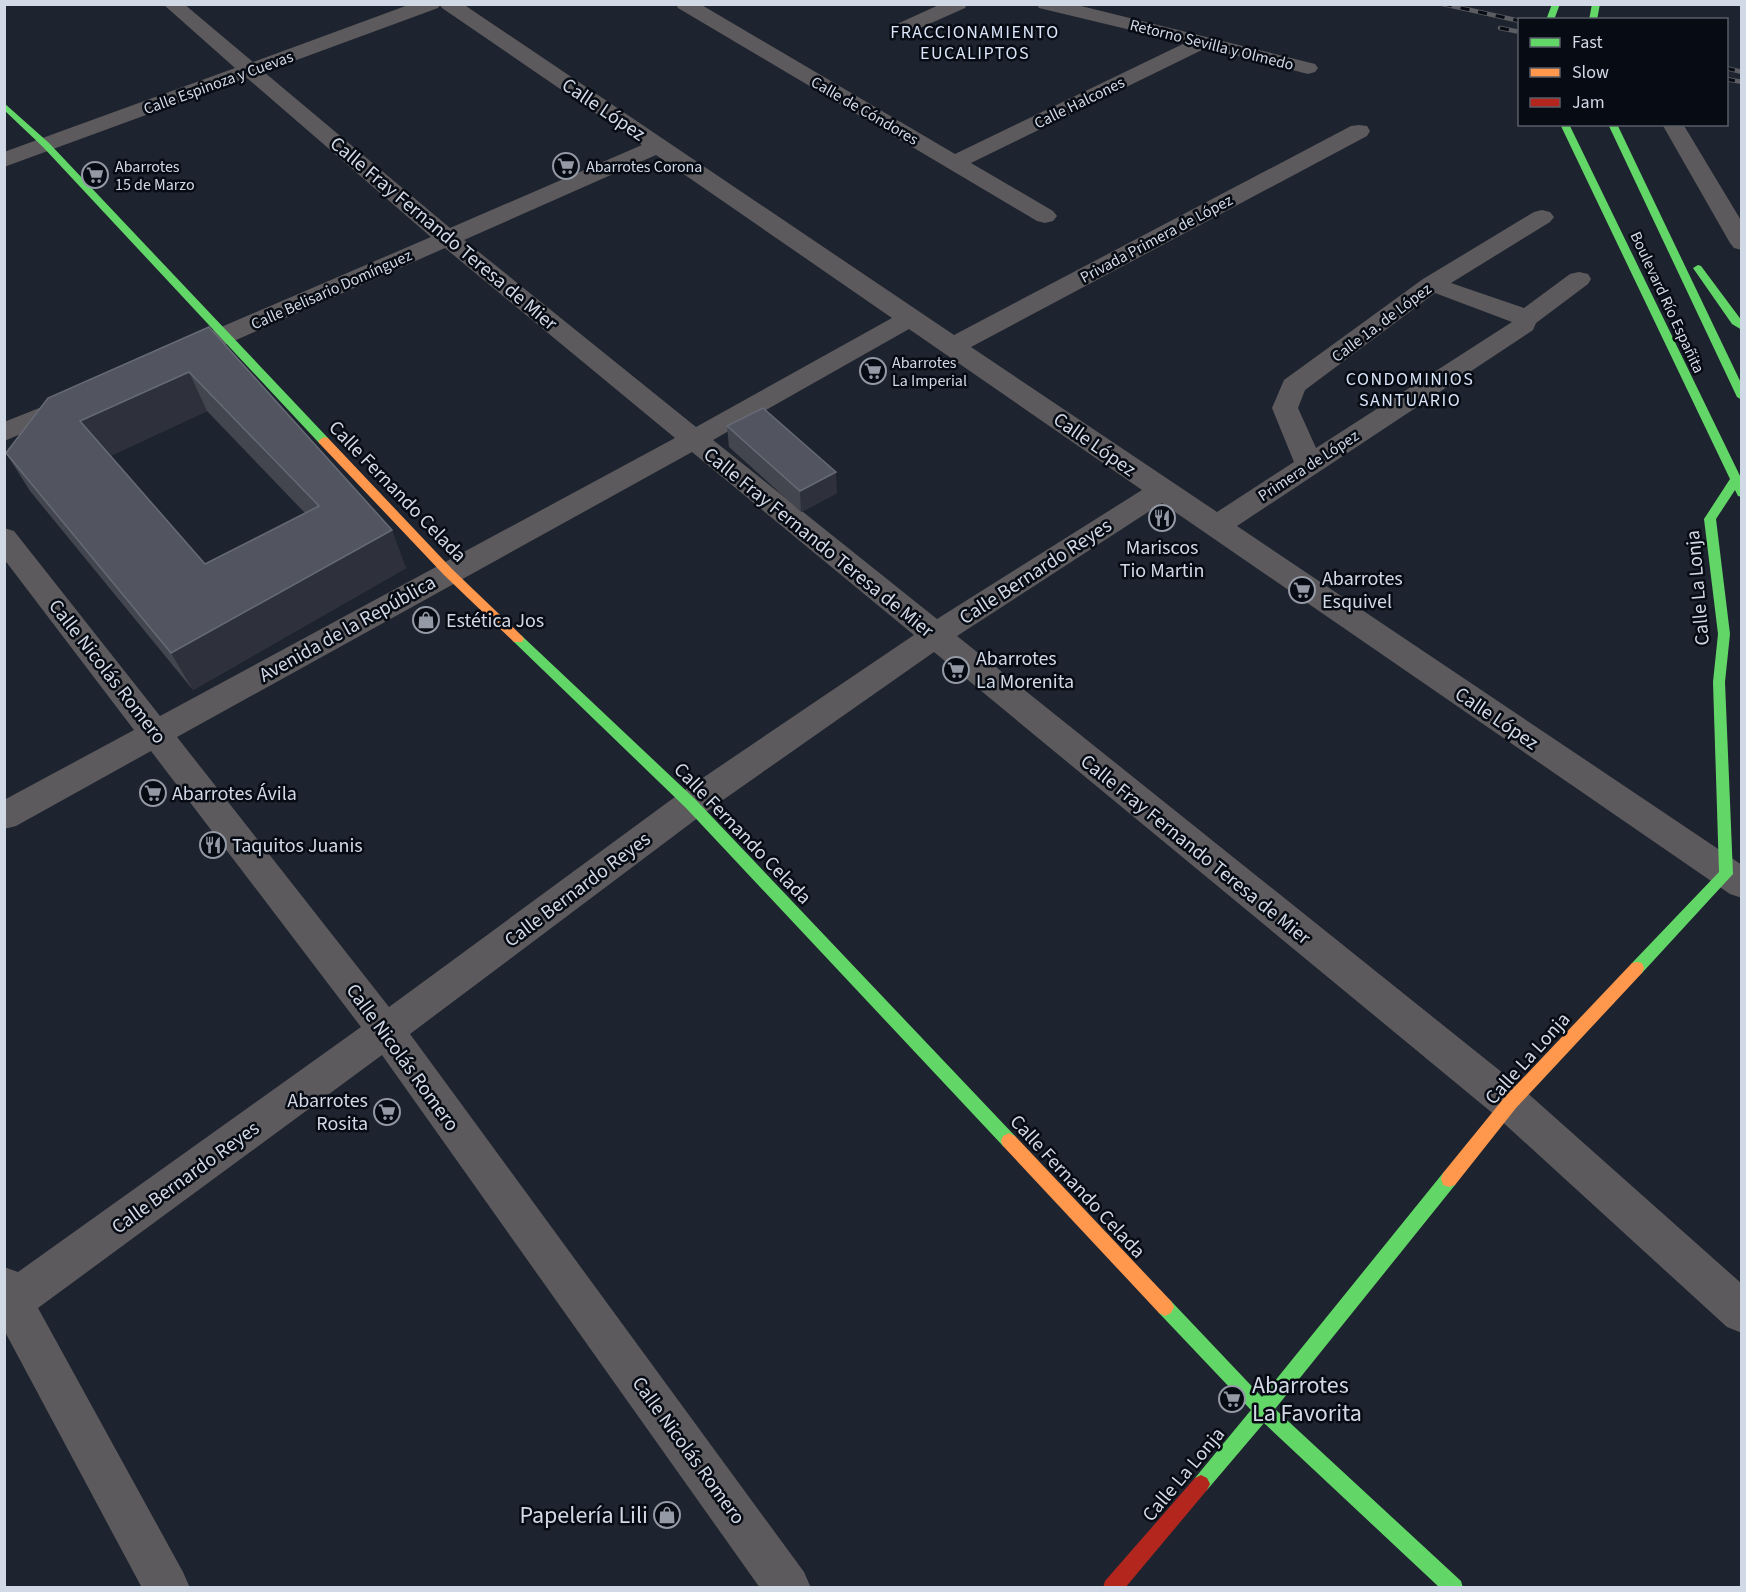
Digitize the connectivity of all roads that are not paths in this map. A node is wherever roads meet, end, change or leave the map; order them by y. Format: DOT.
graph roads {
  1 [pos="171,4"];
  2 [pos="431,4"];
  3 [pos="449,4"];
  4 [pos="685,4"];
  5 [pos="957,4"];
  6 [pos="1046,4"];
  7 [pos="904,28"];
  8 [pos="1204,41"];
  9 [pos="1308,68"];
  10 [pos="250,70"];
  11 [pos="4,105"];
  12 [pos="1565,126"];
  13 [pos="1613,126"];
  14 [pos="1673,126"];
  15 [pos="1359,131"];
  16 [pos="46,145"];
  17 [pos="658,146"];
  18 [pos="4,160"];
  19 [pos="954,163"];
  20 [pos="1643,187"];
  21 [pos="1045,216"];
  22 [pos="1542,217"];
  23 [pos="447,238"];
  24 [pos="1742,243"];
  25 [pos="1579,279"];
  26 [pos="1431,284"];
  27 [pos="910,318"];
  28 [pos="1524,320"];
  29 [pos="1742,327"];
  30 [pos="223,336"];
  31 [pos="953,346"];
  32 [pos="168,360"];
  33 [pos="92,394"];
  34 [pos="1742,397"];
  35 [pos="4,432"];
  36 [pos="695,439"];
  37 [pos="1309,464"];
  38 [pos="1735,480"];
  39 [pos="1162,490"];
  40 [pos="1742,493"];
  41 [pos="1216,526"];
  42 [pos="4,538"];
  43 [pos="448,572"];
  44 [pos="934,636"];
  45 [pos="156,733"];
  46 [pos="691,804"];
  47 [pos="4,816"];
  48 [pos="1734,879"];
  49 [pos="386,1031"];
  50 [pos="1510,1103"];
  51 [pos="7,1299"];
  52 [pos="1742,1312"];
  53 [pos="1263,1410"];
  54 [pos="166,1587"];
  55 [pos="788,1587"];
  56 [pos="1112,1587"];
  57 [pos="1454,1587"];
  1 -- 10 [label="street, Calle Fray Fernando Teresa de Mier"];
  2 -- 10 [label="street, Calle Espinoza y Cuevas"];
  3 -- 17 [label="street, Calle López"];
  4 -- 19 [label="street, Calle de Cóndores"];
  5 -- 7 [label="street"];
  6 -- 8 [label="street, Retorno Sevilla y Olmedo"];
  8 -- 9 [label="street, Retorno Sevilla y Olmedo"];
  8 -- 19 [label="street, Calle Halcones"];
  10 -- 16 [label="street, Calle Espinoza y Cuevas"];
  10 -- 23 [label="street, Calle Fray Fernando Teresa de Mier"];
  11 -- 16 [label="street, Calle Fernando Celada"];
  12 -- 38 [label="street, Boulevard Río Españita"];
  13 -- 20 [label="street, Boulevard Río Españita"];
  14 -- 24 [label="street"];
  15 -- 31 [label="street, Privada Primera de López"];
  16 -- 18 [label="street, Calle Espinoza y Cuevas"];
  16 -- 30 [label="street, Calle Fernando Celada"];
  17 -- 23 [label="street, Calle Belisario Domínguez"];
  17 -- 27 [label="street, Calle López"];
  19 -- 21 [label="street, Calle de Cóndores"];
  20 -- 29 [label="street"];
  20 -- 34 [label="street, Boulevard Río Españita"];
  22 -- 26 [label="street, Calle 1a. de López"];
  23 -- 30 [label="street, Calle Belisario Domínguez"];
  23 -- 36 [label="street, Calle Fray Fernando Teresa de Mier"];
  25 -- 28 [label="street"];
  26 -- 28 [label="street"];
  26 -- 37 [label="street, Calle 1a. de López"];
  27 -- 31 [label="street, Calle López"];
  27 -- 36 [label="street, Avenida de la República"];
  28 -- 37 [label="street, Primera de López"];
  30 -- 32 [label="street, Calle Belisario Domínguez"];
  30 -- 43 [label="street, Calle Fernando Celada"];
  31 -- 39 [label="street, Calle López"];
  33 -- 35 [label="street"];
  36 -- 43 [label="street, Avenida de la República"];
  36 -- 44 [label="street, Calle Fray Fernando Teresa de Mier"];
  37 -- 41 [label="street, Primera de López"];
  38 -- 40 [label="street, Boulevard Río Españita"];
  38 -- 48 [label="street, Calle La Lonja"];
  39 -- 41 [label="street, Calle López"];
  39 -- 44 [label="street, Calle Bernardo Reyes"];
  41 -- 48 [label="street, Calle López"];
  42 -- 45 [label="street, Calle Nicolás Romero"];
  43 -- 45 [label="street, Avenida de la República"];
  43 -- 46 [label="street, Calle Fernando Celada"];
  44 -- 46 [label="street, Calle Bernardo Reyes"];
  44 -- 50 [label="street, Calle Fray Fernando Teresa de Mier"];
  45 -- 47 [label="street, Avenida de la República"];
  45 -- 49 [label="street, Calle Nicolás Romero"];
  46 -- 49 [label="street, Calle Bernardo Reyes"];
  46 -- 53 [label="street, Calle Fernando Celada"];
  48 -- 50 [label="street, Calle La Lonja"];
  49 -- 51 [label="street, Calle Bernardo Reyes"];
  49 -- 55 [label="street, Calle Nicolás Romero"];
  50 -- 52 [label="street, Calle Fray Fernando Teresa de Mier"];
  50 -- 53 [label="street, Calle La Lonja"];
  51 -- 54 [label="street"];
  53 -- 56 [label="street, Calle La Lonja"];
  53 -- 57 [label="street, Calle Fernando Celada"];
}
